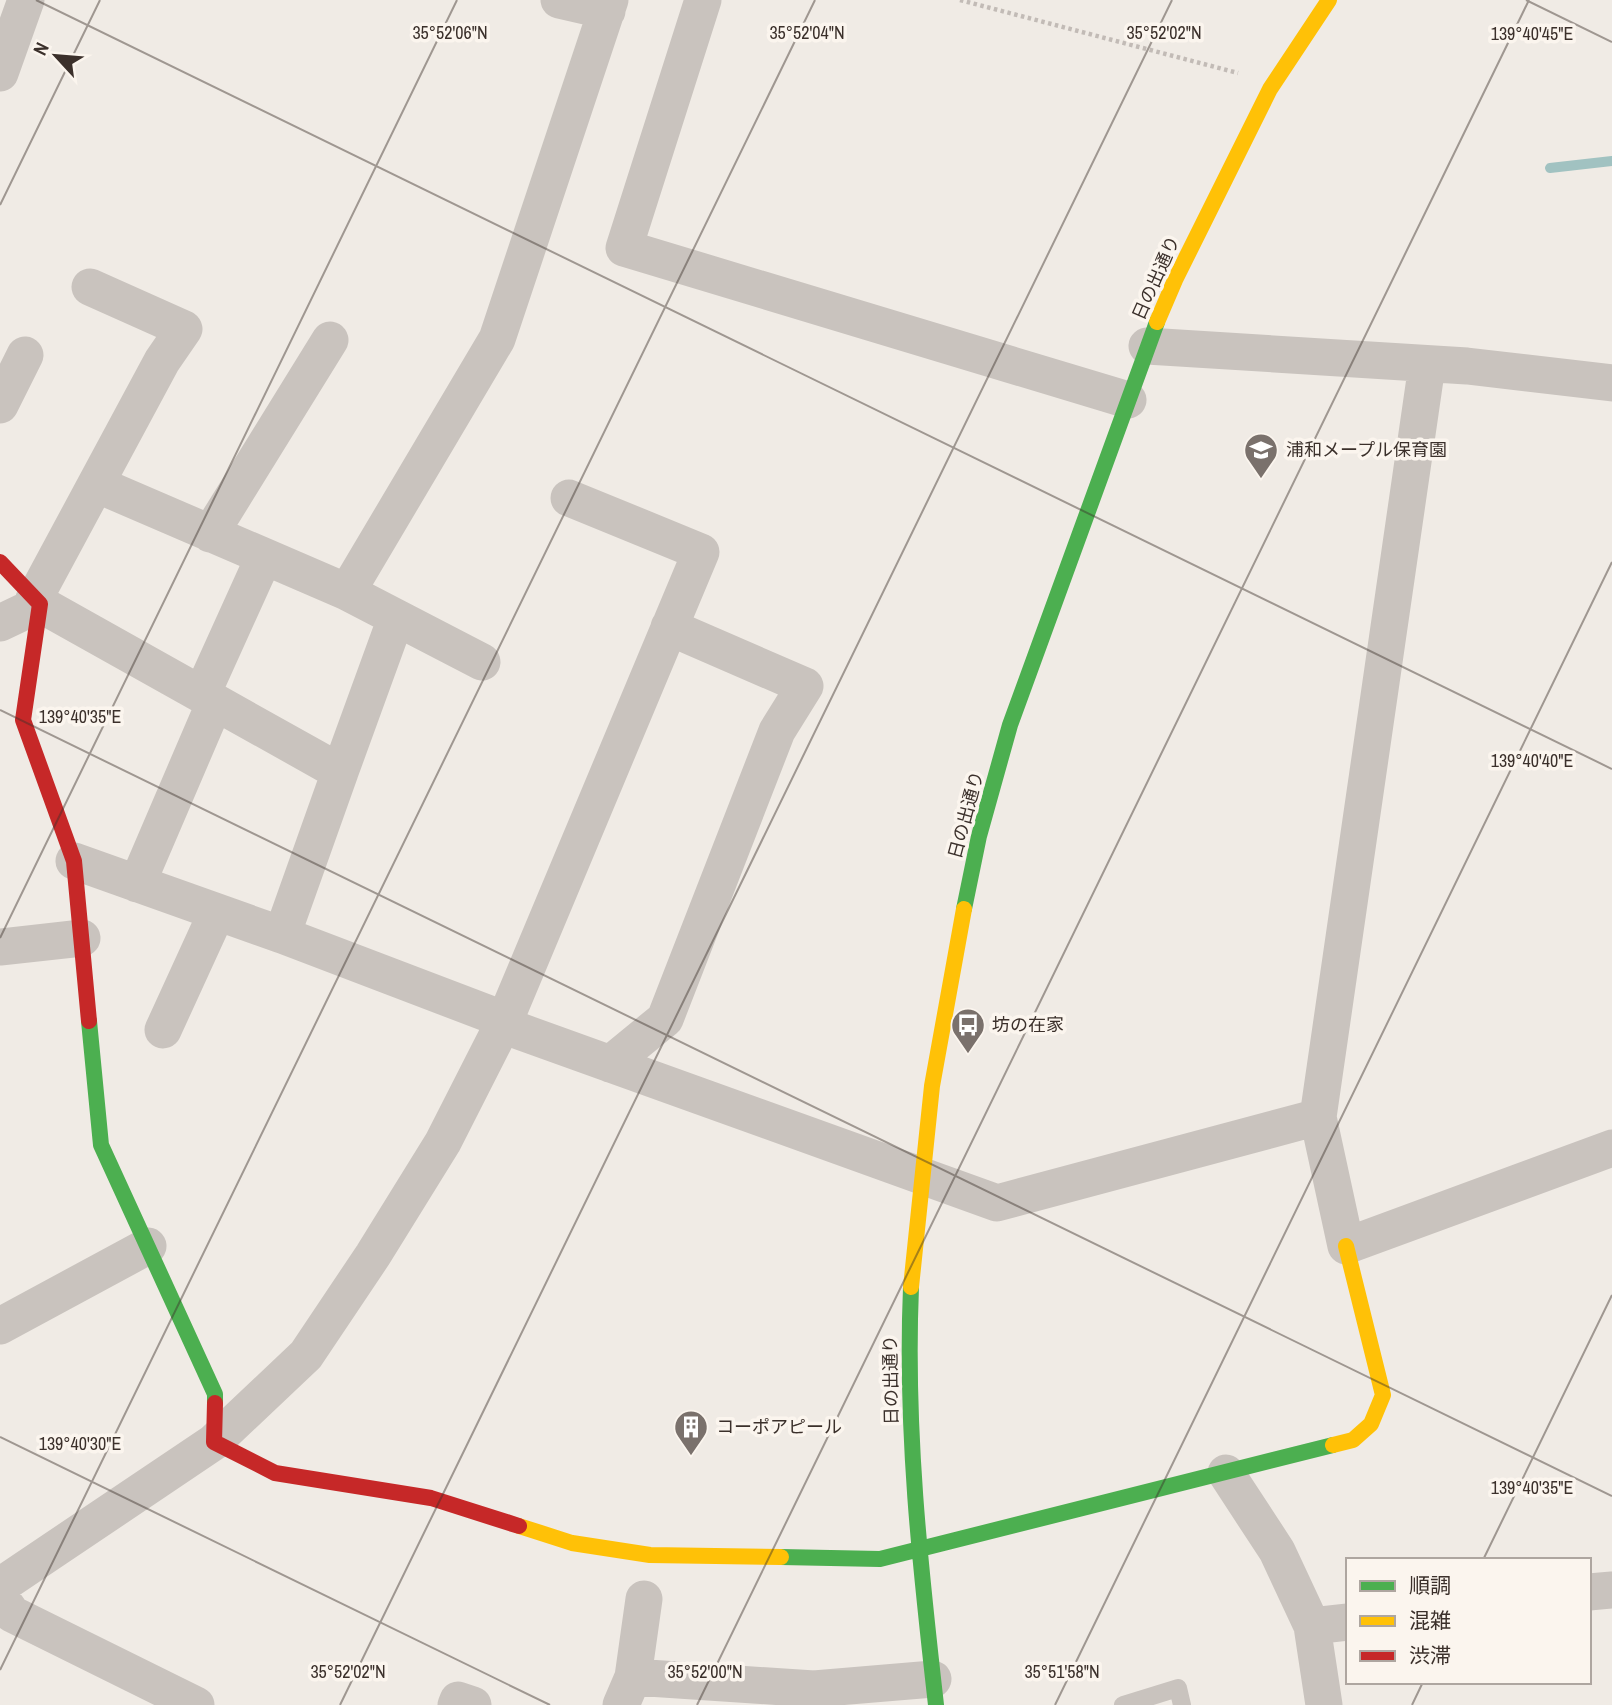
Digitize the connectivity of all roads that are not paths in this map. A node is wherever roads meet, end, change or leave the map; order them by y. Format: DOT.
graph roads {
  1 [pos="26,0"];
  2 [pos="559,0"];
  3 [pos="703,0"];
  4 [pos="1329,0"];
  5 [pos="608,5"];
  6 [pos="0,73"];
  7 [pos="90,288"];
  8 [pos="330,340"];
  9 [pos="1147,346"];
  10 [pos="25,355"];
  11 [pos="1427,365"];
  12 [pos="1612,383"];
  13 [pos="1128,400"];
  14 [pos="0,405"];
  15 [pos="96,484"];
  16 [pos="569,498"];
  17 [pos="210,534"];
  18 [pos="264,557"];
  19 [pos="0,562"];
  20 [pos="347,592"];
  21 [pos="37,601"];
  22 [pos="396,618"];
  23 [pos="0,622"];
  24 [pos="669,627"];
  25 [pos="482,662"];
  26 [pos="209,698"];
  27 [pos="12,722"];
  28 [pos="340,772"];
  29 [pos="74,861"];
  30 [pos="137,884"];
  31 [pos="217,912"];
  32 [pos="282,934"];
  33 [pos="82,938"];
  34 [pos="0,947"];
  35 [pos="505,1020"];
  36 [pos="163,1030"];
  37 [pos="610,1064"];
  38 [pos="1318,1117"];
  39 [pos="1612,1148"];
  40 [pos="921,1177"];
  41 [pos="148,1246"];
  42 [pos="1346,1246"];
  43 [pos="0,1326"];
  44 [pos="214,1442"];
  45 [pos="1226,1473"];
  46 [pos="919,1551"];
  47 [pos="0,1586"];
  48 [pos="1612,1590"];
  49 [pos="1591,1592"];
  50 [pos="0,1597"];
  51 [pos="644,1599"];
  52 [pos="1346,1622"];
  53 [pos="1311,1626"];
  54 [pos="627,1691"];
  55 [pos="935,1692"];
  56 [pos="743,1695"];
  57 [pos="196,1705"];
  58 [pos="456,1705"];
  59 [pos="473,1705"];
  60 [pos="1123,1705"];
  61 [pos="1182,1705"];
  62 [pos="1324,1705"];
  1 -- 6 [label="street"];
  2 -- 5 [label="street"];
  3 -- 13 [label="street"];
  4 -- 9 [label="street, 日の出通り"];
  5 -- 20 [label="street"];
  7 -- 15 [label="street"];
  8 -- 17 [label="street"];
  9 -- 11 [label="street"];
  9 -- 13 [label="street, 日の出通り"];
  10 -- 14 [label="street"];
  11 -- 12 [label="street"];
  11 -- 38 [label="street"];
  13 -- 40 [label="street, 日の出通り"];
  15 -- 17 [label="street"];
  15 -- 21 [label="street"];
  16 -- 24 [label="street"];
  17 -- 18 [label="street"];
  18 -- 20 [label="street"];
  18 -- 26 [label="street"];
  19 -- 21 [label="street"];
  20 -- 22 [label="street"];
  21 -- 23 [label="street"];
  21 -- 26 [label="street"];
  21 -- 27 [label="street"];
  22 -- 25 [label="street"];
  22 -- 28 [label="street"];
  24 -- 35 [label="street"];
  24 -- 37 [label="street"];
  26 -- 28 [label="street"];
  26 -- 30 [label="street"];
  27 -- 29 [label="street"];
  28 -- 32 [label="street"];
  29 -- 30 [label="street"];
  29 -- 33 [label="street"];
  30 -- 31 [label="street"];
  31 -- 32 [label="street"];
  31 -- 36 [label="street"];
  32 -- 35 [label="street"];
  33 -- 34 [label="street"];
  33 -- 41 [label="street"];
  35 -- 37 [label="street"];
  35 -- 44 [label="street"];
  37 -- 40 [label="street"];
  38 -- 40 [label="street"];
  38 -- 42 [label="street"];
  39 -- 42 [label="street"];
  40 -- 46 [label="street, 日の出通り"];
  41 -- 43 [label="street"];
  41 -- 44 [label="street"];
  42 -- 45 [label="street"];
  44 -- 46 [label="street"];
  44 -- 47 [label="street"];
  45 -- 46 [label="street"];
  45 -- 53 [label="street"];
  46 -- 55 [label="street, 日の出通り"];
  48 -- 49 [label="street"];
  50 -- 57 [label="street"];
  51 -- 54 [label="street"];
  52 -- 53 [label="street"];
  53 -- 62 [label="street"];
  54 -- 56 [label="street"];
  55 -- 56 [label="street"];
  58 -- 59 [label="street"];
  60 -- 61 [label="lane"];
}
